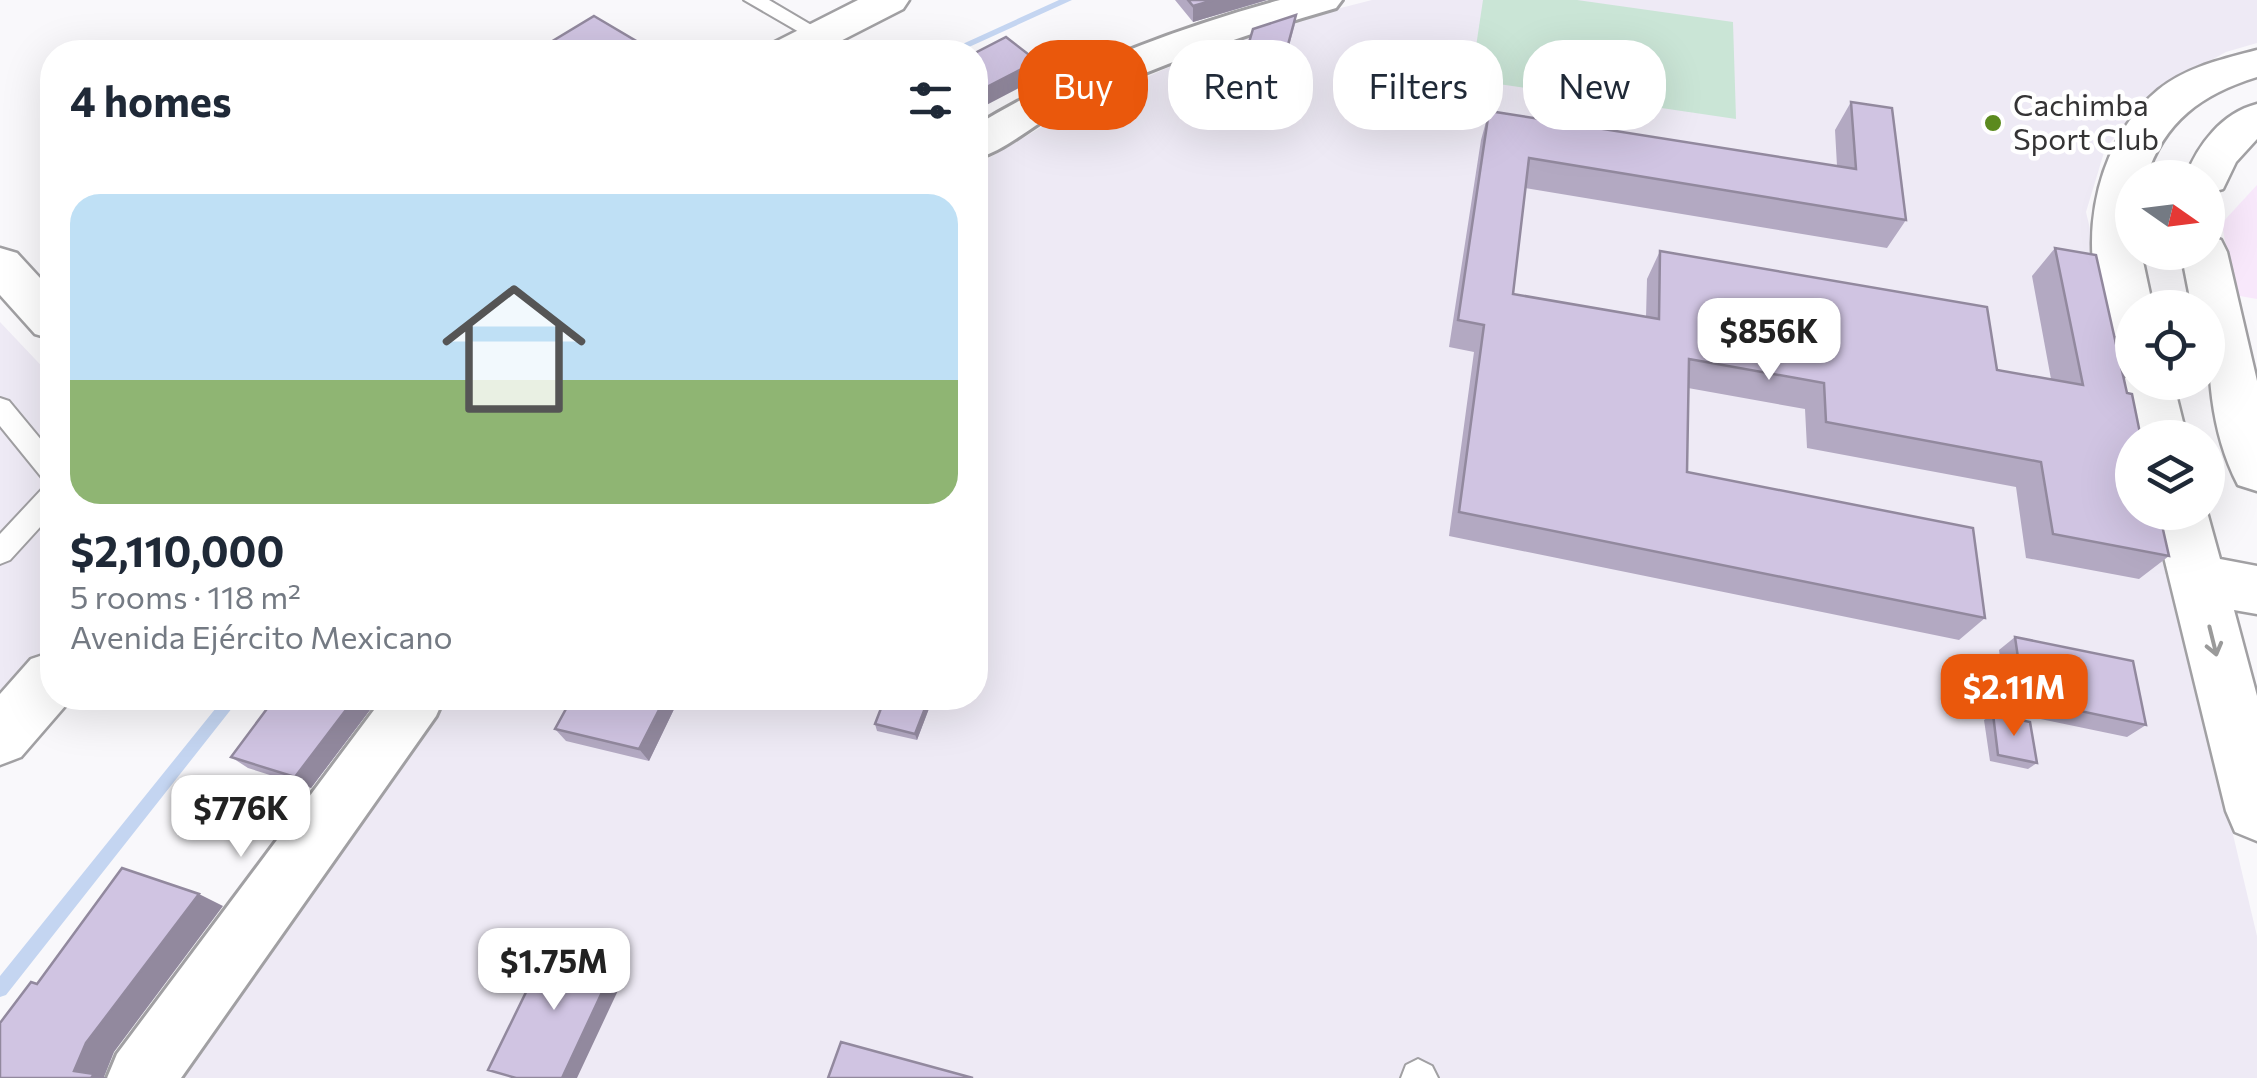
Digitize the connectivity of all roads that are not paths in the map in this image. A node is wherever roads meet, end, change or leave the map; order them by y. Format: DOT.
graph roads {
  1 [pos="754,0"];
  2 [pos="889,0"];
  3 [pos="1323,0"];
  4 [pos="799,40"];
  5 [pos="812,40"];
  6 [pos="2257,63"];
  7 [pos="2257,118"];
  8 [pos="988,136"];
  9 [pos="2216,160"];
  10 [pos="0,265"];
  11 [pos="2209,270"];
  12 [pos="2126,290"];
  13 [pos="40,308"];
  14 [pos="2244,384"];
  15 [pos="0,408"];
  16 [pos="40,457"];
  17 [pos="2257,470"];
  18 [pos="40,510"];
  19 [pos="2185,530"];
  20 [pos="0,552"];
  21 [pos="2197,579"];
  22 [pos="2257,590"];
  23 [pos="40,692"];
  24 [pos="407,710"];
  25 [pos="0,737"];
  26 [pos="2257,811"];
  27 [pos="142,1078"];
  1 -- 4 [label="lane"];
  2 -- 5 [label="street"];
  3 -- 8 [label="street"];
  6 -- 12 [label="street"];
  7 -- 9 [label="street"];
  10 -- 13 [label="street"];
  11 -- 14 [label="street"];
  14 -- 17 [label="street"];
  15 -- 16 [label="lane"];
  18 -- 20 [label="lane"];
  19 -- 21 [label="street"];
  21 -- 22 [label="street"];
  21 -- 26 [label="street, one-way"];
  23 -- 25 [label="street"];
  24 -- 27 [label="street"];
}
